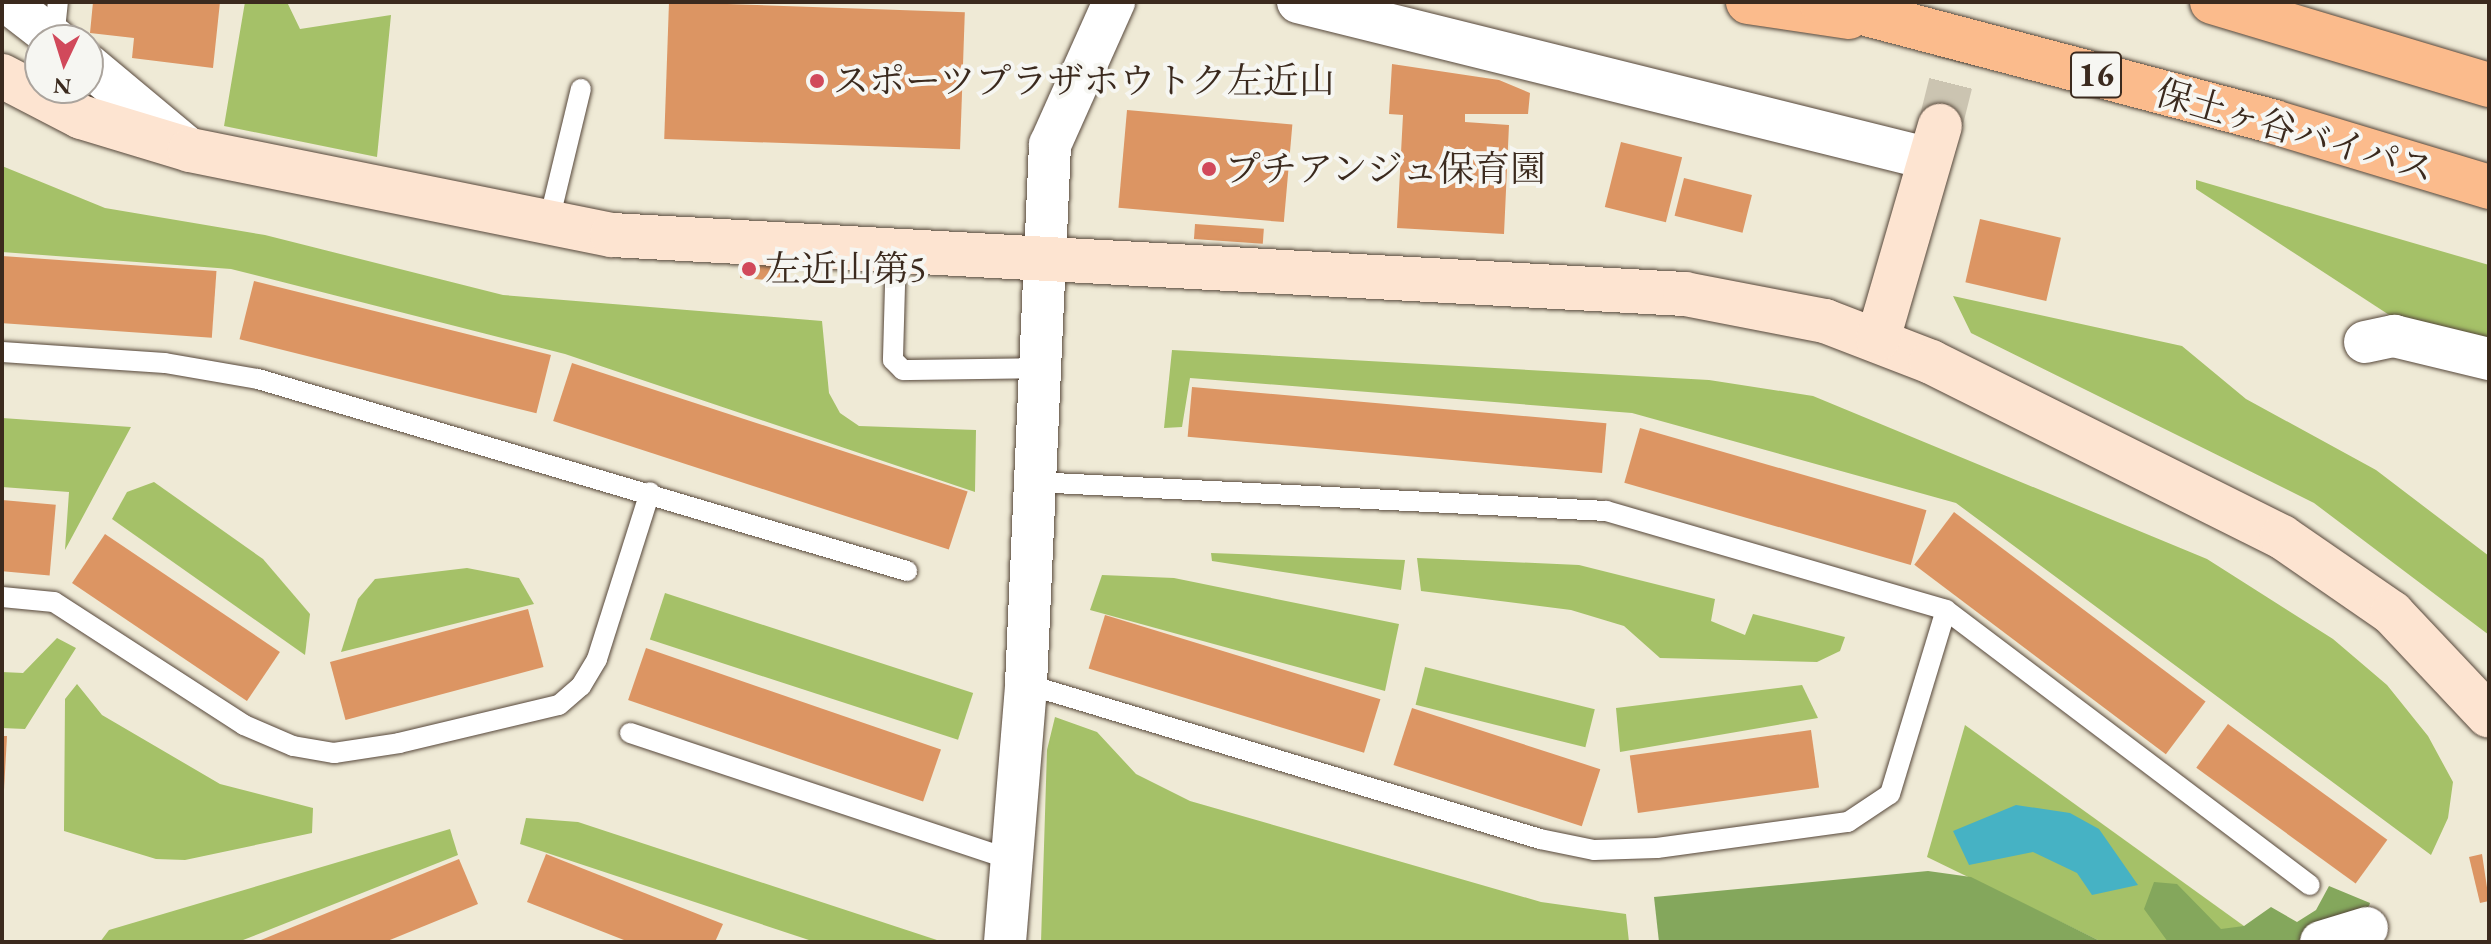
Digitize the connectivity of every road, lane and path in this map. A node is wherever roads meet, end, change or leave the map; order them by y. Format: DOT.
graph roads {
  1 [pos="7,2"];
  2 [pos="58,2"];
  3 [pos="1114,2"];
  4 [pos="1298,2"];
  5 [pos="1748,2"];
  6 [pos="1821,2"];
  7 [pos="2212,2"];
  8 [pos="35,24"];
  9 [pos="56,24"];
  10 [pos="1918,28"];
  11 [pos="2,76"];
  12 [pos="104,78"];
  13 [pos="2489,85"];
  14 [pos="581,89"];
  15 [pos="1935,142"];
  16 [pos="190,150"];
  17 [pos="2489,187"];
  18 [pos="548,225"];
  19 [pos="896,250"];
  20 [pos="1043,260"];
  21 [pos="1878,339"];
  22 [pos="2365,342"];
  23 [pos="2,352"];
  24 [pos="2489,359"];
  25 [pos="1041,368"];
  26 [pos="1034,482"];
  27 [pos="650,492"];
  28 [pos="907,571"];
  29 [pos="2,597"];
  30 [pos="1946,610"];
  31 [pos="1026,684"];
  32 [pos="2489,716"];
  33 [pos="630,733"];
  34 [pos="1012,860"];
  35 [pos="2310,885"];
  36 [pos="2367,928"];
  37 [pos="1005,942"];
  38 [pos="2321,942"];
  1 -- 8 [label="street"];
  2 -- 9 [label="lane"];
  3 -- 20 [label="street"];
  4 -- 15 [label="street"];
  5 -- 10 [label="highway"];
  6 -- 10 [label="highway, 保土ヶ谷バイパス / 16"];
  7 -- 13 [label="highway"];
  10 -- 17 [label="highway, 保土ヶ谷バイパス / 16"];
  11 -- 16 [label="street"];
  12 -- 16 [label="street"];
  14 -- 18 [label="lane"];
  15 -- 21 [label="street"];
  16 -- 18 [label="street"];
  18 -- 19 [label="street"];
  19 -- 20 [label="street"];
  19 -- 25 [label="lane"];
  20 -- 21 [label="street"];
  20 -- 25 [label="street"];
  21 -- 32 [label="street"];
  22 -- 24 [label="street"];
  23 -- 27 [label="lane"];
  25 -- 26 [label="street"];
  26 -- 30 [label="lane"];
  26 -- 31 [label="street"];
  27 -- 28 [label="lane"];
  27 -- 29 [label="lane"];
  30 -- 31 [label="lane"];
  30 -- 35 [label="lane"];
  31 -- 34 [label="street"];
  33 -- 34 [label="lane"];
  34 -- 37 [label="street"];
  36 -- 38 [label="street"];
}
